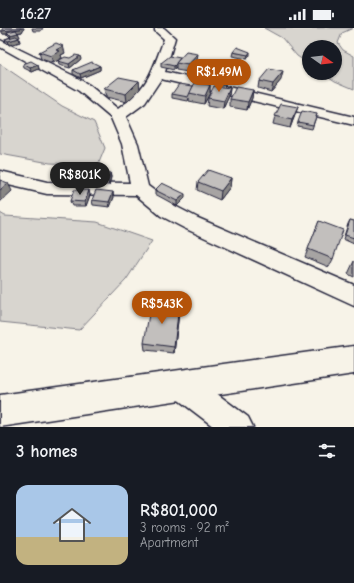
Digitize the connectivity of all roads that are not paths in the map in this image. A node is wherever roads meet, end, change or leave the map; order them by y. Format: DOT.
graph roads {
  1 [pos="157,28"];
  2 [pos="174,28"];
  3 [pos="0,43"];
  4 [pos="158,74"];
  5 [pos="118,116"];
  6 [pos="354,121"];
  7 [pos="0,177"];
  8 [pos="140,189"];
  9 [pos="354,296"];
  10 [pos="354,360"];
  11 [pos="182,385"];
  12 [pos="0,411"];
  13 [pos="238,427"];
  1 -- 2 [label="street"];
  1 -- 4 [label="street"];
  3 -- 5 [label="street"];
  4 -- 5 [label="street"];
  4 -- 6 [label="street"];
  5 -- 8 [label="street"];
  7 -- 8 [label="street"];
  8 -- 9 [label="street"];
  10 -- 11 [label="street"];
  11 -- 12 [label="street"];
  11 -- 13 [label="street"];
}
